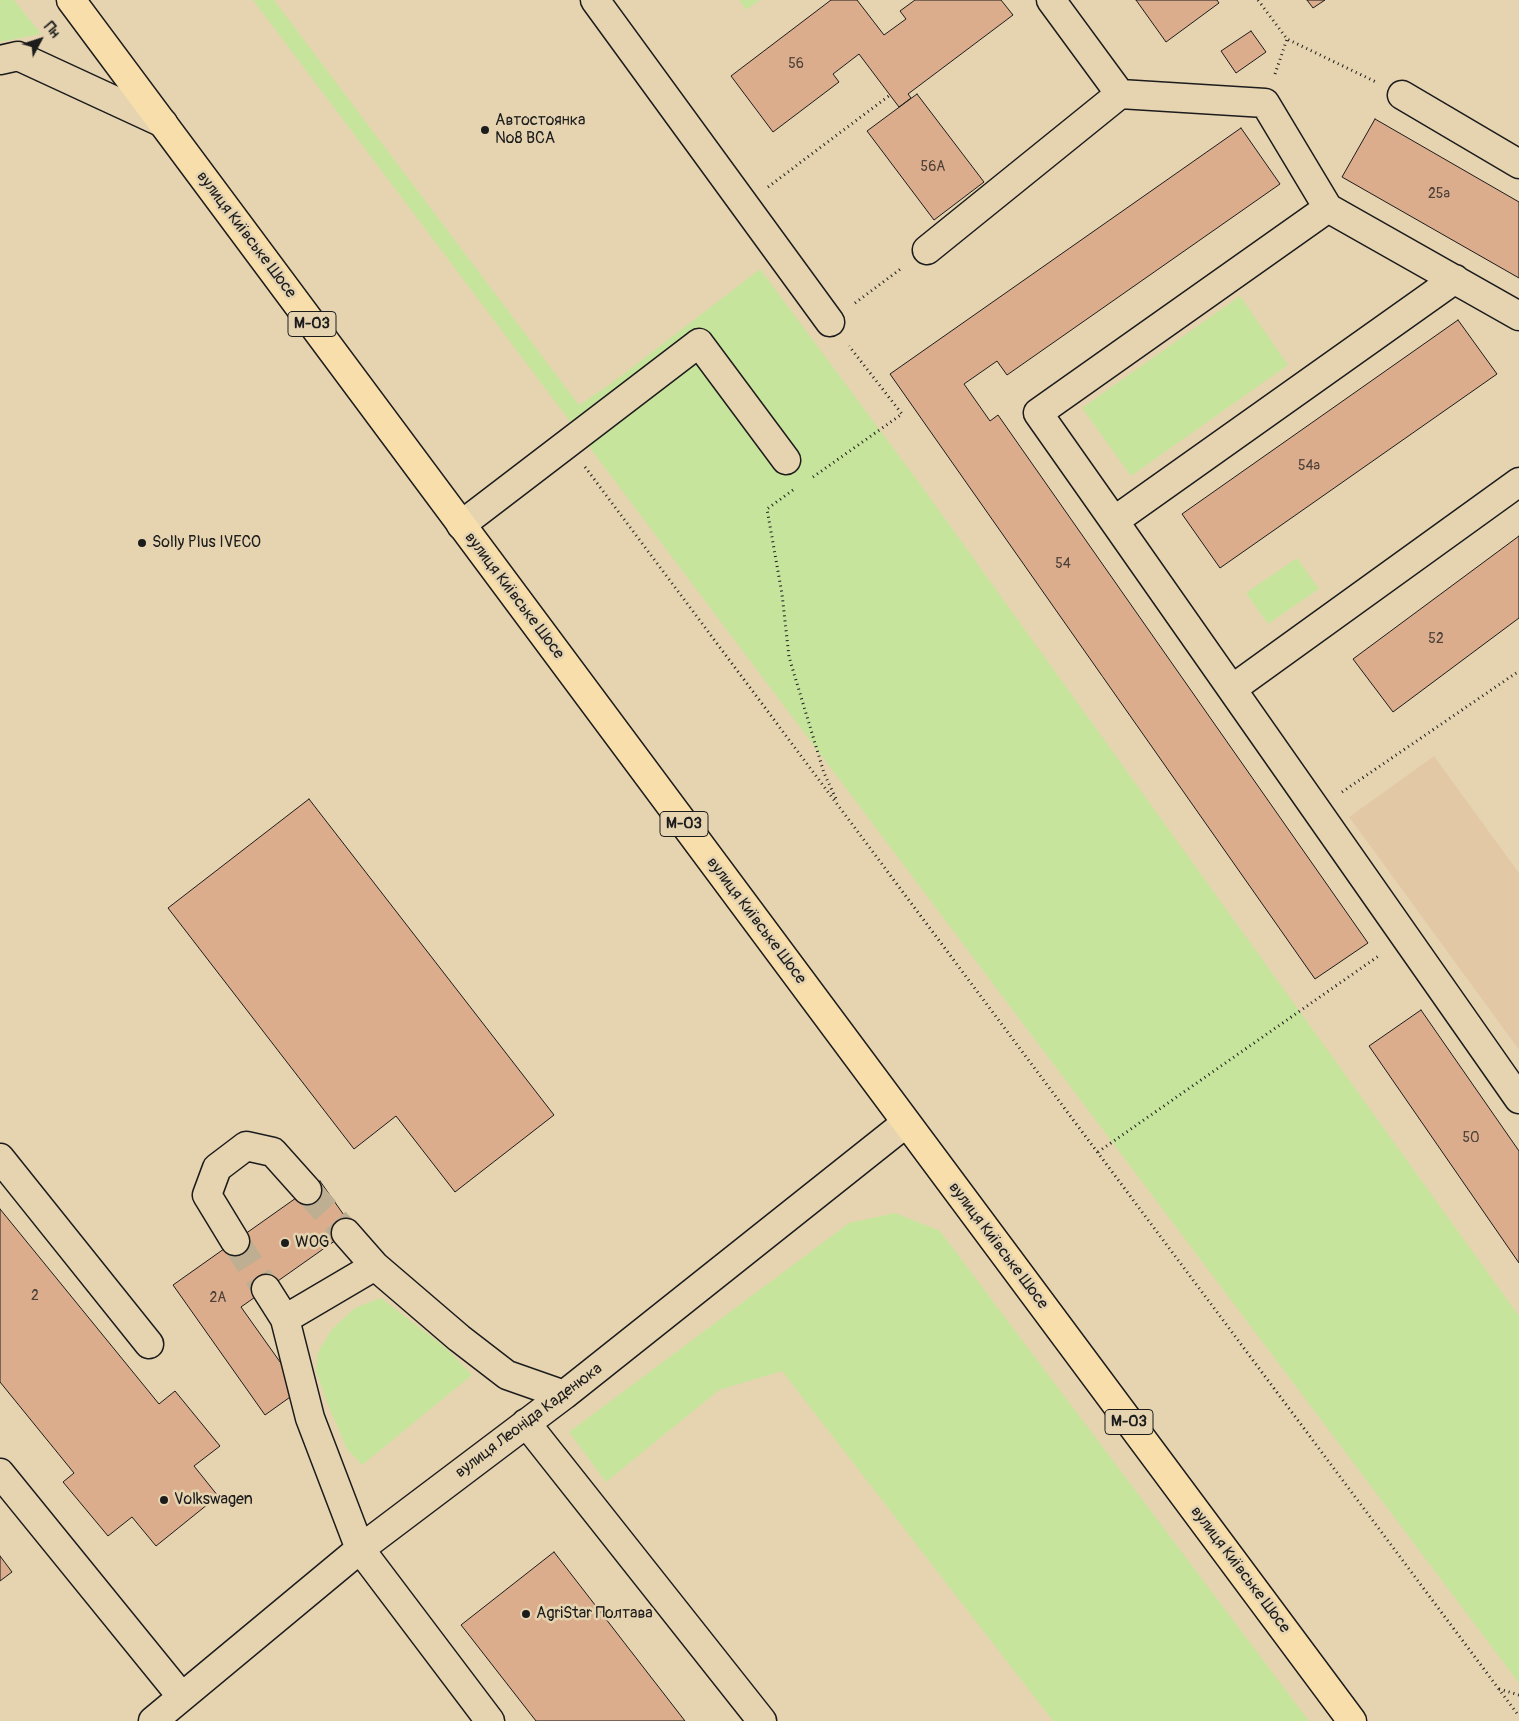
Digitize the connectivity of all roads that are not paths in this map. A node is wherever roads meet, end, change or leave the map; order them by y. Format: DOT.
graph roads {
  1 [pos="71,0"];
  2 [pos="595,0"];
  3 [pos="1051,0"];
  4 [pos="0,60"];
  5 [pos="1120,94"];
  6 [pos="1402,95"];
  7 [pos="163,123"];
  8 [pos="1519,164"];
  9 [pos="1328,208"];
  10 [pos="927,250"];
  11 [pos="1455,279"];
  12 [pos="1519,316"];
  13 [pos="830,322"];
  14 [pos="786,460"];
  15 [pos="1519,482"];
  16 [pos="1114,521"];
  17 [pos="461,525"];
  18 [pos="1232,690"];
  19 [pos="1519,1099"];
  20 [pos="906,1122"];
  21 [pos="0,1158"];
  22 [pos="307,1190"];
  23 [pos="346,1233"];
  24 [pos="235,1240"];
  25 [pos="375,1266"];
  26 [pos="266,1289"];
  27 [pos="285,1319"];
  28 [pos="150,1344"];
  29 [pos="564,1395"];
  30 [pos="526,1424"];
  31 [pos="0,1473"];
  32 [pos="360,1549"];
  33 [pos="182,1697"];
  34 [pos="153,1721"];
  35 [pos="490,1721"];
  36 [pos="762,1721"];
  37 [pos="1352,1721"];
  1 -- 7 [label="highway, вулиця Київське Шосе / М-03"];
  2 -- 13 [label="street"];
  3 -- 5 [label="street"];
  4 -- 7 [label="street"];
  5 -- 9 [label="street"];
  5 -- 10 [label="street"];
  6 -- 8 [label="street"];
  7 -- 17 [label="highway, вулиця Київське Шосе / М-03"];
  9 -- 11 [label="street"];
  9 -- 16 [label="street"];
  11 -- 12 [label="street"];
  11 -- 16 [label="street"];
  14 -- 17 [label="street"];
  15 -- 18 [label="street"];
  16 -- 18 [label="street"];
  17 -- 20 [label="highway, вулиця Київське Шосе / М-03"];
  18 -- 19 [label="street"];
  20 -- 29 [label="street, вулиця Леоніда Каденюка"];
  20 -- 37 [label="highway, вулиця Київське Шосе / М-03"];
  21 -- 28 [label="street"];
  22 -- 24 [label="street"];
  23 -- 25 [label="street"];
  25 -- 27 [label="street"];
  25 -- 29 [label="street"];
  26 -- 27 [label="street"];
  27 -- 32 [label="street"];
  29 -- 30 [label="street, вулиця Леоніда Каденюка"];
  30 -- 32 [label="street, вулиця Леоніда Каденюка"];
  30 -- 36 [label="street"];
  31 -- 33 [label="street"];
  32 -- 33 [label="street, вулиця Леоніда Каденюка"];
  32 -- 35 [label="street"];
  33 -- 34 [label="street, вулиця Леоніда Каденюка"];
}
